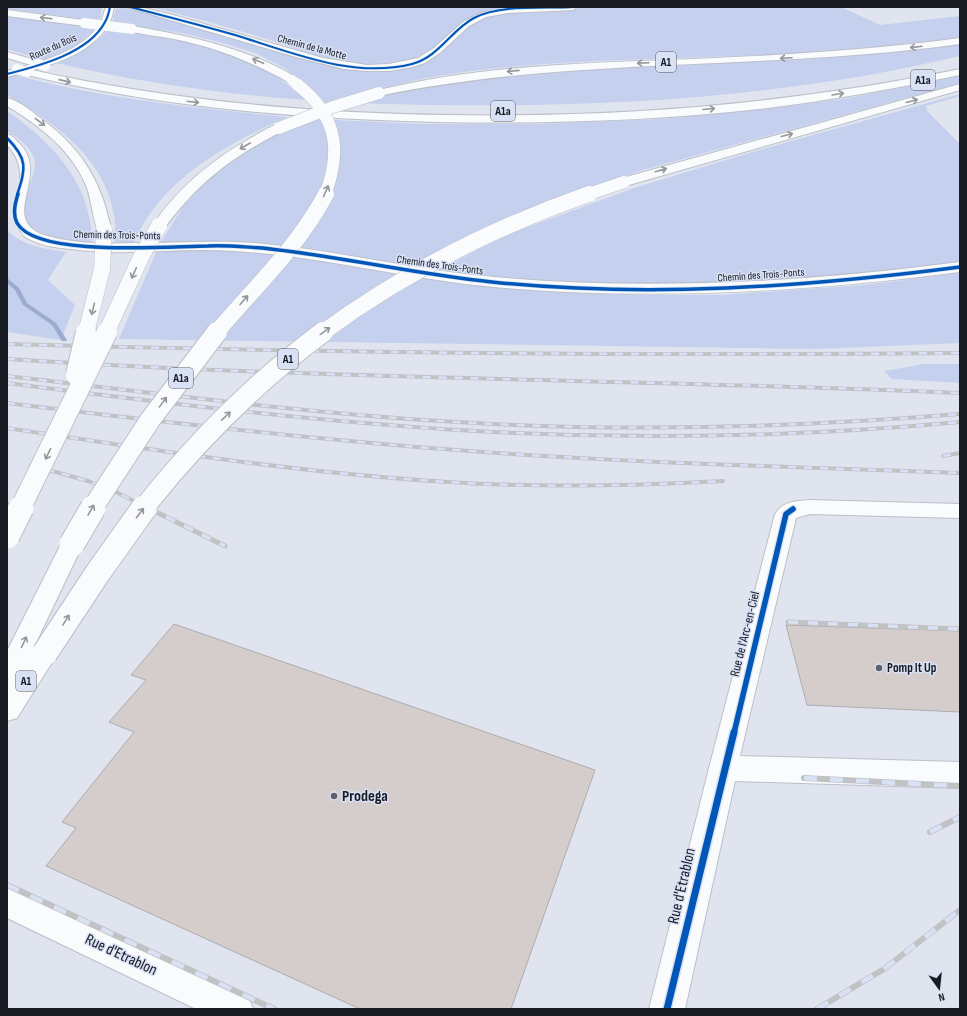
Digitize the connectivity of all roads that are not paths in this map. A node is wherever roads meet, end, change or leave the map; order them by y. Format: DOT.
graph roads {
  1 [pos="110,7"];
  2 [pos="130,7"];
  3 [pos="573,7"];
  4 [pos="7,13"];
  5 [pos="960,41"];
  6 [pos="7,55"];
  7 [pos="960,61"];
  8 [pos="17,69"];
  9 [pos="960,72"];
  10 [pos="7,74"];
  11 [pos="960,87"];
  12 [pos="7,101"];
  13 [pos="7,138"];
  14 [pos="960,267"];
  15 [pos="65,419"];
  16 [pos="960,511"];
  17 [pos="7,536"];
  18 [pos="7,677"];
  19 [pos="7,710"];
  20 [pos="723,768"];
  21 [pos="960,775"];
  22 [pos="7,901"];
  23 [pos="235,1009"];
  24 [pos="667,1009"];
  1 -- 10 [label="main road, Route du Bois"];
  2 -- 3 [label="main road, Chemin de la Motte"];
  18 -- 4 [label="main road, A1a, one-way, bridge"];
  5 -- 15 [label="main road, A1, one-way, bridge"];
  6 -- 7 [label="main road, A1a"];
  8 -- 9 [label="main road, A1a, one-way"];
  19 -- 11 [label="main road, A1, one-way, bridge"];
  12 -- 15 [label="main road, one-way, bridge"];
  13 -- 14 [label="main road, Chemin des Trois-Ponts"];
  15 -- 17 [label="main road, A1, one-way, bridge"];
  16 -- 20 [label="main road, Rue de l'Arc-en-Ciel"];
  20 -- 21 [label="main road"];
  20 -- 24 [label="main road, Rue d'Etrablon"];
  22 -- 23 [label="main road, Rue d'Etrablon"];
}
